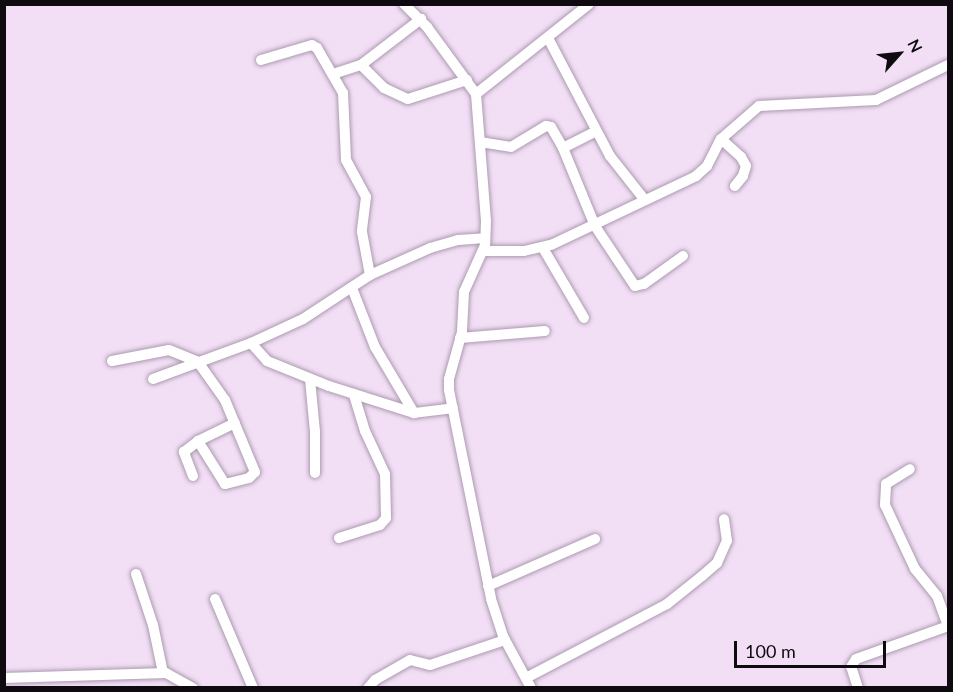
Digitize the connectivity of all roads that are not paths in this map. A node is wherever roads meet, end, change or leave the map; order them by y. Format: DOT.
graph roads {
  1 [pos="404,4"];
  2 [pos="589,4"];
  3 [pos="421,20"];
  4 [pos="548,38"];
  5 [pos="261,60"];
  6 [pos="361,65"];
  7 [pos="948,65"];
  8 [pos="333,74"];
  9 [pos="467,80"];
  10 [pos="476,94"];
  11 [pos="596,131"];
  12 [pos="721,139"];
  13 [pos="480,142"];
  14 [pos="563,148"];
  15 [pos="735,186"];
  16 [pos="644,199"];
  17 [pos="595,226"];
  18 [pos="485,238"];
  19 [pos="543,248"];
  20 [pos="484,251"];
  21 [pos="683,256"];
  22 [pos="370,275"];
  23 [pos="352,288"];
  24 [pos="584,318"];
  25 [pos="545,331"];
  26 [pos="460,338"];
  27 [pos="251,343"];
  28 [pos="112,361"];
  29 [pos="198,362"];
  30 [pos="153,378"];
  31 [pos="310,379"];
  32 [pos="354,394"];
  33 [pos="453,408"];
  34 [pos="414,413"];
  35 [pos="236,423"];
  36 [pos="198,441"];
  37 [pos="909,469"];
  38 [pos="315,473"];
  39 [pos="193,476"];
  40 [pos="724,519"];
  41 [pos="339,538"];
  42 [pos="595,539"];
  43 [pos="136,574"];
  44 [pos="488,586"];
  45 [pos="215,599"];
  46 [pos="505,640"];
  47 [pos="163,673"];
  48 [pos="4,678"];
  49 [pos="528,683"];
  50 [pos="188,686"];
  51 [pos="253,687"];
  52 [pos="368,687"];
  53 [pos="858,687"];
  1 -- 3 [label="street"];
  2 -- 4 [label="street"];
  3 -- 6 [label="street"];
  3 -- 9 [label="street"];
  4 -- 10 [label="street"];
  4 -- 11 [label="street"];
  5 -- 8 [label="street"];
  6 -- 8 [label="street"];
  6 -- 9 [label="street"];
  7 -- 12 [label="street"];
  8 -- 22 [label="street"];
  9 -- 10 [label="street"];
  10 -- 13 [label="street"];
  11 -- 14 [label="street"];
  11 -- 16 [label="street"];
  12 -- 15 [label="street"];
  12 -- 16 [label="street"];
  13 -- 14 [label="street"];
  13 -- 18 [label="street"];
  14 -- 17 [label="street"];
  16 -- 17 [label="street"];
  17 -- 19 [label="street"];
  17 -- 21 [label="street"];
  18 -- 20 [label="street"];
  18 -- 22 [label="street"];
  19 -- 20 [label="street"];
  19 -- 24 [label="street"];
  20 -- 26 [label="street"];
  22 -- 23 [label="street"];
  23 -- 27 [label="street"];
  23 -- 34 [label="street"];
  25 -- 26 [label="street"];
  26 -- 33 [label="street"];
  27 -- 29 [label="street"];
  27 -- 31 [label="street"];
  28 -- 29 [label="street"];
  29 -- 30 [label="street"];
  29 -- 35 [label="street"];
  31 -- 32 [label="street"];
  31 -- 38 [label="street"];
  32 -- 34 [label="street"];
  32 -- 41 [label="street"];
  33 -- 34 [label="street"];
  33 -- 44 [label="street"];
  35 -- 36 [label="street"];
  35 -- 36 [label="street"];
  36 -- 39 [label="street"];
  37 -- 53 [label="street"];
  40 -- 49 [label="street"];
  42 -- 44 [label="street"];
  43 -- 47 [label="street"];
  44 -- 46 [label="street"];
  45 -- 51 [label="street"];
  46 -- 49 [label="street"];
  46 -- 52 [label="street"];
  47 -- 48 [label="street"];
  47 -- 50 [label="street"];
}
